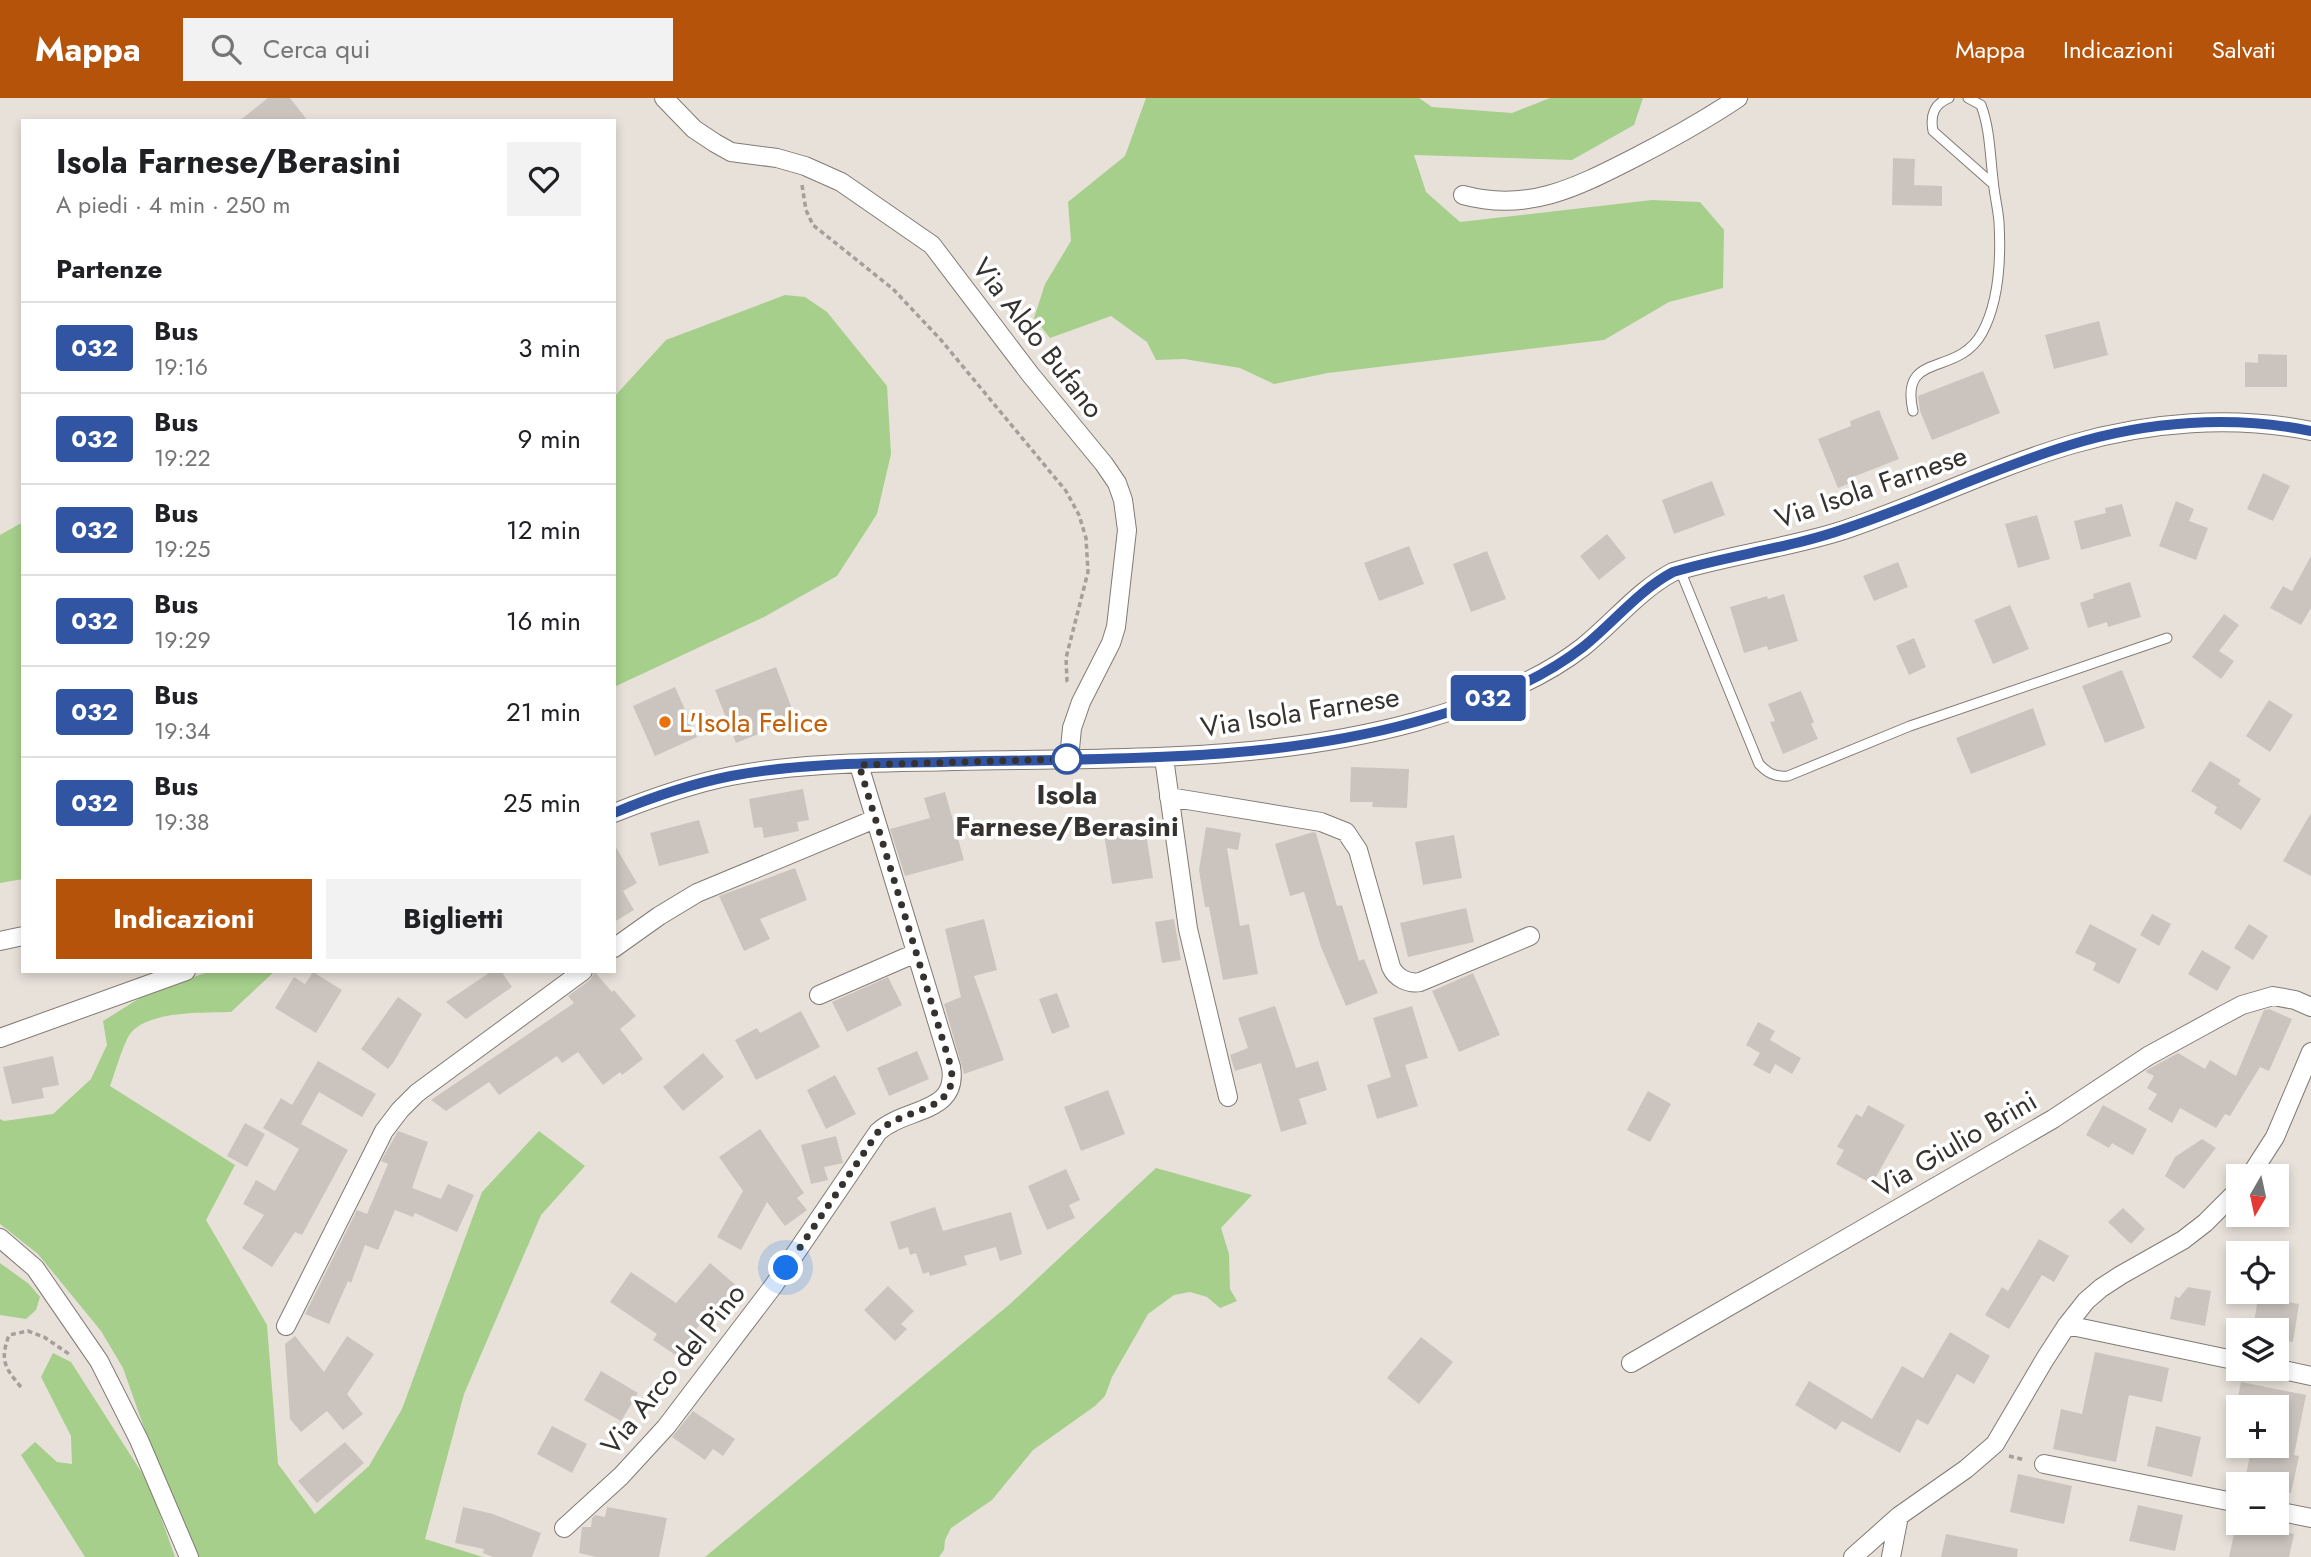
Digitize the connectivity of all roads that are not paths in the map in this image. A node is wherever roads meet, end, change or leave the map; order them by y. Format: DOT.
graph roads {
  1 [pos="664,98"];
  2 [pos="1738,98"];
  3 [pos="1949,98"];
  4 [pos="1968,98"];
  5 [pos="1993,184"];
  6 [pos="1462,195"];
  7 [pos="1913,411"];
  8 [pos="2311,431"];
  9 [pos="1680,570"];
  10 [pos="2167,638"];
  11 [pos="1164,758"];
  12 [pos="1069,759"];
  13 [pos="859,765"];
  14 [pos="1169,797"];
  15 [pos="616,812"];
  16 [pos="875,819"];
  17 [pos="21,936"];
  18 [pos="1530,936"];
  19 [pos="0,941"];
  20 [pos="616,947"];
  21 [pos="916,953"];
  22 [pos="180,973"];
  23 [pos="580,973"];
  24 [pos="819,995"];
  25 [pos="2311,1007"];
  26 [pos="0,1038"];
  27 [pos="2311,1052"];
  28 [pos="1228,1097"];
  29 [pos="2258,1164"];
  30 [pos="2226,1202"];
  31 [pos="0,1238"];
  32 [pos="2067,1325"];
  33 [pos="286,1326"];
  34 [pos="2226,1358"];
  35 [pos="1631,1363"];
  36 [pos="2289,1371"];
  37 [pos="2311,1376"];
  38 [pos="2045,1464"];
  39 [pos="2226,1501"];
  40 [pos="2289,1513"];
  41 [pos="1899,1516"];
  42 [pos="2311,1518"];
  43 [pos="564,1528"];
  44 [pos="189,1557"];
  45 [pos="1853,1557"];
  46 [pos="1891,1557"];
  1 -- 12 [label="street, Via Aldo Bufano"];
  2 -- 6 [label="street"];
  3 -- 5 [label="lane"];
  4 -- 5 [label="lane"];
  5 -- 7 [label="lane"];
  8 -- 9 [label="street, Via Isola Farnese"];
  9 -- 10 [label="lane"];
  9 -- 11 [label="street, Via Isola Farnese"];
  11 -- 12 [label="street, Via Isola Farnese"];
  11 -- 14 [label="street"];
  12 -- 13 [label="street, Via Isola Farnese"];
  13 -- 15 [label="street, Via Isola Farnese"];
  13 -- 16 [label="street, Via Arco del Pino"];
  14 -- 18 [label="street"];
  14 -- 28 [label="street"];
  16 -- 20 [label="street"];
  16 -- 21 [label="street, Via Arco del Pino"];
  17 -- 19 [label="street"];
  21 -- 24 [label="street"];
  21 -- 43 [label="street, Via Arco del Pino"];
  22 -- 26 [label="street"];
  23 -- 33 [label="street"];
  25 -- 35 [label="street, Via Giulio Brini"];
  27 -- 29 [label="street"];
  30 -- 32 [label="street"];
  31 -- 44 [label="street"];
  32 -- 34 [label="street"];
  32 -- 41 [label="street"];
  36 -- 37 [label="street"];
  38 -- 39 [label="street"];
  40 -- 42 [label="street"];
  41 -- 45 [label="street"];
  41 -- 46 [label="street"];
}
